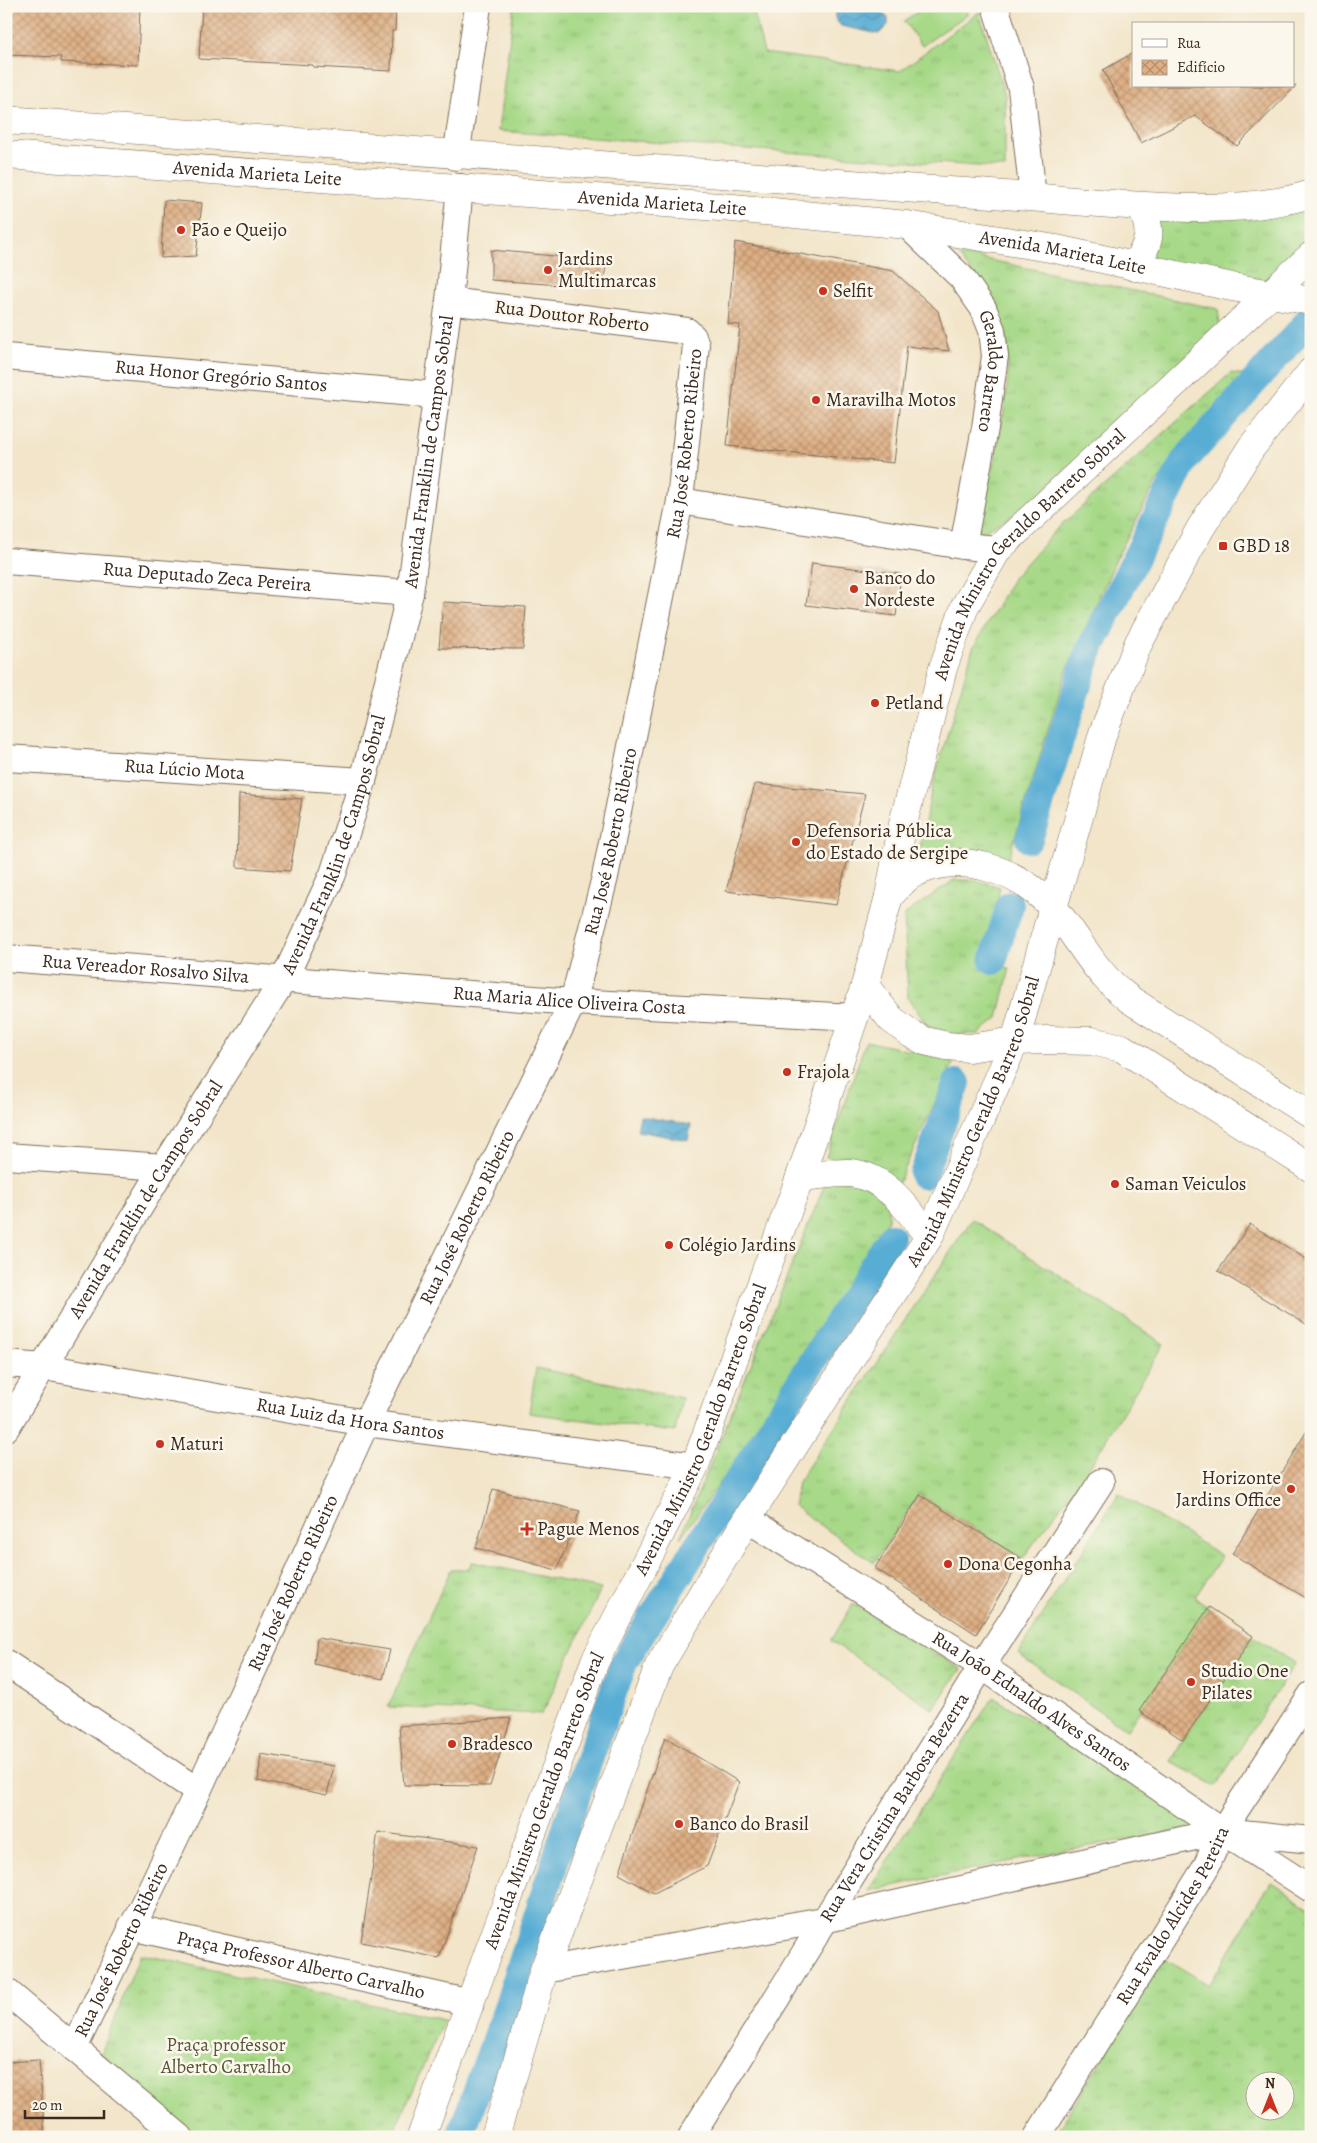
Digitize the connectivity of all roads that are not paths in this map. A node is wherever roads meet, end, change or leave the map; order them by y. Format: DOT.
graph roads {
  1 [pos="478,6"];
  2 [pos="995,6"];
  3 [pos="6,120"];
  4 [pos="6,155"];
  5 [pos="456,156"];
  6 [pos="460,188"];
  7 [pos="1311,194"];
  8 [pos="1033,197"];
  9 [pos="1141,207"];
  10 [pos="907,225"];
  11 [pos="1311,256"];
  12 [pos="1134,267"];
  13 [pos="1291,298"];
  14 [pos="449,301"];
  15 [pos="693,337"];
  16 [pos="6,357"];
  17 [pos="1311,372"];
  18 [pos="436,395"];
  19 [pos="680,502"];
  20 [pos="963,546"];
  21 [pos="998,550"];
  22 [pos="6,561"];
  23 [pos="410,593"];
  24 [pos="6,758"];
  25 [pos="363,781"];
  26 [pos="889,896"];
  27 [pos="1054,908"];
  28 [pos="6,958"];
  29 [pos="284,980"];
  30 [pos="865,986"];
  31 [pos="573,1002"];
  32 [pos="854,1017"];
  33 [pos="1015,1041"];
  34 [pos="1311,1115"];
  35 [pos="6,1156"];
  36 [pos="164,1168"];
  37 [pos="1311,1168"];
  38 [pos="800,1177"];
  39 [pos="929,1237"];
  40 [pos="6,1364"];
  41 [pos="44,1367"];
  42 [pos="366,1423"];
  43 [pos="6,1428"];
  44 [pos="695,1466"];
  45 [pos="1101,1482"];
  46 [pos="747,1519"];
  47 [pos="6,1663"];
  48 [pos="982,1666"];
  49 [pos="1311,1695"];
  50 [pos="198,1791"];
  51 [pos="1222,1831"];
  52 [pos="1311,1840"];
  53 [pos="1311,1889"];
  54 [pos="823,1920"];
  55 [pos="131,1927"];
  56 [pos="544,1970"];
  57 [pos="6,1991"];
  58 [pos="471,2004"];
  59 [pos="74,2048"];
  60 [pos="692,2135"];
  61 [pos="180,2137"];
  62 [pos="421,2137"];
  63 [pos="495,2137"];
  64 [pos="1037,2137"];
  1 -- 5 [label="street"];
  2 -- 8 [label="street"];
  3 -- 5 [label="main road, Avenida Marieta Leite"];
  4 -- 6 [label="main road, Avenida Marieta Leite"];
  5 -- 8 [label="main road, Avenida Marieta Leite"];
  6 -- 10 [label="main road, Avenida Marieta Leite"];
  6 -- 14 [label="street, Avenida Franklin de Campos Sobral"];
  7 -- 9 [label="main road, Avenida Marieta Leite"];
  8 -- 9 [label="main road, Avenida Marieta Leite"];
  9 -- 12 [label="main road"];
  10 -- 12 [label="main road, Avenida Marieta Leite"];
  10 -- 20 [label="street, Geraldo Barreto"];
  11 -- 13 [label="main road, Avenida Ministro Geraldo Barreto Sobral"];
  12 -- 13 [label="main road, Avenida Marieta Leite"];
  13 -- 21 [label="main road, Avenida Ministro Geraldo Barreto Sobral"];
  14 -- 15 [label="street, Rua Doutor Roberto"];
  14 -- 18 [label="street, Avenida Franklin de Campos Sobral"];
  15 -- 19 [label="street, Rua José Roberto Ribeiro"];
  16 -- 18 [label="street, Rua Honor Gregório Santos"];
  17 -- 27 [label="main road, Avenida Ministro Geraldo Barreto Sobral"];
  18 -- 23 [label="street, Avenida Franklin de Campos Sobral"];
  19 -- 20 [label="street"];
  19 -- 31 [label="street, Rua José Roberto Ribeiro"];
  20 -- 21 [label="street"];
  21 -- 26 [label="main road, Avenida Ministro Geraldo Barreto Sobral"];
  22 -- 23 [label="street, Rua Deputado Zeca Pereira"];
  23 -- 25 [label="street, Avenida Franklin de Campos Sobral"];
  24 -- 25 [label="street, Rua Lúcio Mota"];
  25 -- 29 [label="street, Avenida Franklin de Campos Sobral"];
  26 -- 27 [label="main road"];
  26 -- 30 [label="main road, Avenida Ministro Geraldo Barreto Sobral"];
  27 -- 33 [label="main road, Avenida Ministro Geraldo Barreto Sobral"];
  27 -- 34 [label="main road"];
  28 -- 29 [label="street, Rua Vereador Rosalvo Silva"];
  29 -- 31 [label="street, Rua Maria Alice Oliveira Costa"];
  29 -- 36 [label="street, Avenida Franklin de Campos Sobral"];
  30 -- 32 [label="main road, Avenida Ministro Geraldo Barreto Sobral"];
  30 -- 33 [label="main road"];
  31 -- 32 [label="street, Rua Maria Alice Oliveira Costa"];
  31 -- 42 [label="street, Rua José Roberto Ribeiro"];
  32 -- 38 [label="main road, Avenida Ministro Geraldo Barreto Sobral"];
  33 -- 37 [label="main road"];
  33 -- 39 [label="main road, Avenida Ministro Geraldo Barreto Sobral"];
  35 -- 36 [label="street"];
  36 -- 41 [label="street, Avenida Franklin de Campos Sobral"];
  38 -- 39 [label="main road"];
  38 -- 44 [label="main road, Avenida Ministro Geraldo Barreto Sobral"];
  39 -- 46 [label="main road, Avenida Ministro Geraldo Barreto Sobral"];
  40 -- 41 [label="street, Rua Luiz da Hora Santos"];
  41 -- 42 [label="street, Rua Luiz da Hora Santos"];
  41 -- 43 [label="street, Avenida Franklin de Campos Sobral"];
  42 -- 44 [label="street, Rua Luiz da Hora Santos"];
  42 -- 50 [label="street, Rua José Roberto Ribeiro"];
  44 -- 58 [label="main road, Avenida Ministro Geraldo Barreto Sobral"];
  45 -- 48 [label="street, Rua Vera Cristina Barbosa Bezerra"];
  46 -- 48 [label="street, Rua João Ednaldo Alves Santos"];
  46 -- 56 [label="main road, Avenida Ministro Geraldo Barreto Sobral"];
  47 -- 50 [label="street"];
  48 -- 51 [label="street, Rua João Ednaldo Alves Santos"];
  48 -- 54 [label="street, Rua Vera Cristina Barbosa Bezerra"];
  49 -- 51 [label="street, Rua Evaldo Alcides Pereira"];
  50 -- 55 [label="street, Rua José Roberto Ribeiro"];
  51 -- 52 [label="street"];
  51 -- 53 [label="street, Rua João Ednaldo Alves Santos"];
  51 -- 54 [label="street"];
  51 -- 64 [label="street, Rua Evaldo Alcides Pereira"];
  54 -- 56 [label="street"];
  54 -- 60 [label="street, Rua Vera Cristina Barbosa Bezerra"];
  55 -- 58 [label="street, Praça Professor Alberto Carvalho"];
  55 -- 59 [label="street, Rua José Roberto Ribeiro"];
  56 -- 63 [label="main road, Avenida Ministro Geraldo Barreto Sobral"];
  57 -- 59 [label="street"];
  58 -- 62 [label="main road, Avenida Ministro Geraldo Barreto Sobral"];
  59 -- 61 [label="street"];
}
